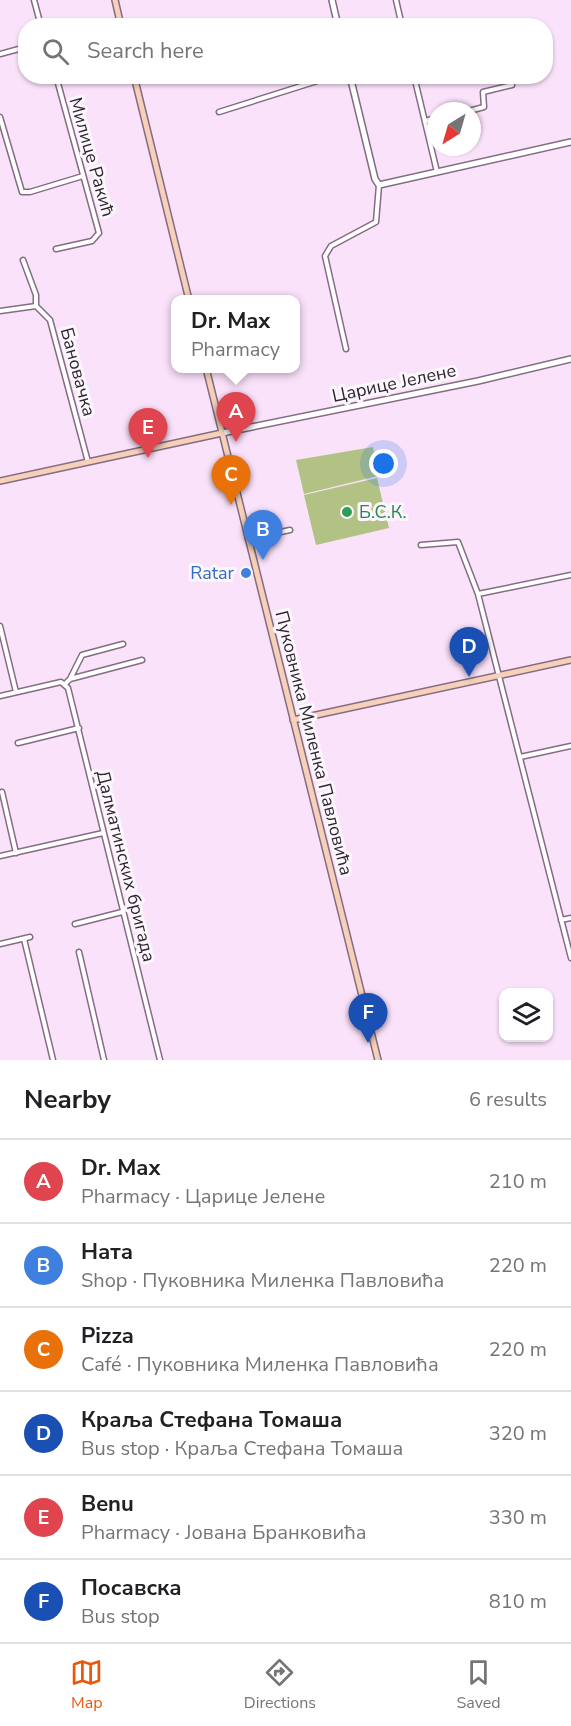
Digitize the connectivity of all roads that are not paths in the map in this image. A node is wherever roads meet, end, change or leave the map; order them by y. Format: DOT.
graph roads {
  1 [pos="34,0"];
  2 [pos="115,0"];
  3 [pos="332,0"];
  4 [pos="396,0"];
  5 [pos="39,18"];
  6 [pos="120,18"];
  7 [pos="336,18"];
  8 [pos="400,18"];
  9 [pos="18,49"];
  10 [pos="0,54"];
  11 [pos="58,84"];
  12 [pos="136,84"];
  13 [pos="308,84"];
  14 [pos="352,84"];
  15 [pos="416,84"];
  16 [pos="512,85"];
  17 [pos="481,108"];
  18 [pos="219,112"];
  19 [pos="0,117"];
  20 [pos="425,121"];
  21 [pos="571,142"];
  22 [pos="437,172"];
  23 [pos="84,176"];
  24 [pos="379,185"];
  25 [pos="56,249"];
  26 [pos="23,260"];
  27 [pos="188,295"];
  28 [pos="36,306"];
  29 [pos="0,311"];
  30 [pos="346,349"];
  31 [pos="571,359"];
  32 [pos="207,373"];
  33 [pos="222,434"];
  34 [pos="88,462"];
  35 [pos="0,481"];
  36 [pos="290,530"];
  37 [pos="248,539"];
  38 [pos="421,546"];
  39 [pos="571,575"];
  40 [pos="478,594"];
  41 [pos="0,626"];
  42 [pos="123,644"];
  43 [pos="142,660"];
  44 [pos="571,660"];
  45 [pos="499,674"];
  46 [pos="70,679"];
  47 [pos="63,683"];
  48 [pos="16,692"];
  49 [pos="0,696"];
  50 [pos="293,720"];
  51 [pos="79,728"];
  52 [pos="18,742"];
  53 [pos="571,746"];
  54 [pos="520,757"];
  55 [pos="2,792"];
  56 [pos="103,833"];
  57 [pos="16,853"];
  58 [pos="0,856"];
  59 [pos="122,912"];
  60 [pos="571,918"];
  61 [pos="561,920"];
  62 [pos="75,924"];
  63 [pos="30,937"];
  64 [pos="24,939"];
  65 [pos="0,944"];
  66 [pos="79,952"];
  67 [pos="571,958"];
  68 [pos="53,1060"];
  69 [pos="104,1060"];
  70 [pos="160,1060"];
  71 [pos="378,1060"];
  1 -- 5 [label="street"];
  2 -- 6 [label="main road"];
  3 -- 7 [label="street"];
  4 -- 8 [label="street"];
  9 -- 10 [label="street"];
  11 -- 23 [label="street, Милице Ракић"];
  12 -- 27 [label="main road"];
  13 -- 18 [label="street"];
  14 -- 24 [label="street"];
  15 -- 20 [label="street"];
  16 -- 17 [label="street"];
  19 -- 23 [label="street"];
  20 -- 22 [label="street"];
  21 -- 22 [label="street"];
  22 -- 24 [label="street"];
  23 -- 25 [label="street, Милице Ракић"];
  24 -- 30 [label="street"];
  26 -- 28 [label="street, Бановачка"];
  28 -- 29 [label="street"];
  28 -- 34 [label="street, Бановачка"];
  31 -- 33 [label="street, Царице Јелене"];
  32 -- 33 [label="main road, Пуковника Миленка Павловића"];
  33 -- 34 [label="main road"];
  33 -- 37 [label="main road, Пуковника Миленка Павловића"];
  34 -- 35 [label="main road"];
  36 -- 37 [label="street"];
  37 -- 50 [label="main road, Пуковника Миленка Павловића"];
  38 -- 40 [label="street"];
  39 -- 40 [label="street"];
  40 -- 45 [label="street"];
  41 -- 48 [label="street"];
  42 -- 46 [label="street"];
  43 -- 46 [label="street"];
  44 -- 45 [label="main road"];
  45 -- 50 [label="main road"];
  45 -- 54 [label="street"];
  46 -- 47 [label="street"];
  47 -- 48 [label="street"];
  47 -- 51 [label="street, Далматинских бригада"];
  48 -- 49 [label="street"];
  50 -- 71 [label="main road, Пуковника Миленка Павловића"];
  51 -- 52 [label="street"];
  51 -- 56 [label="street, Далматинских бригада"];
  53 -- 54 [label="street"];
  54 -- 61 [label="street"];
  55 -- 57 [label="street"];
  56 -- 57 [label="street"];
  56 -- 59 [label="street, Далматинских бригада"];
  57 -- 58 [label="street"];
  59 -- 62 [label="street"];
  59 -- 70 [label="street, Далматинских бригада"];
  60 -- 61 [label="street"];
  61 -- 67 [label="street"];
  63 -- 64 [label="street"];
  64 -- 65 [label="street"];
  64 -- 68 [label="street"];
  66 -- 69 [label="street"];
}
